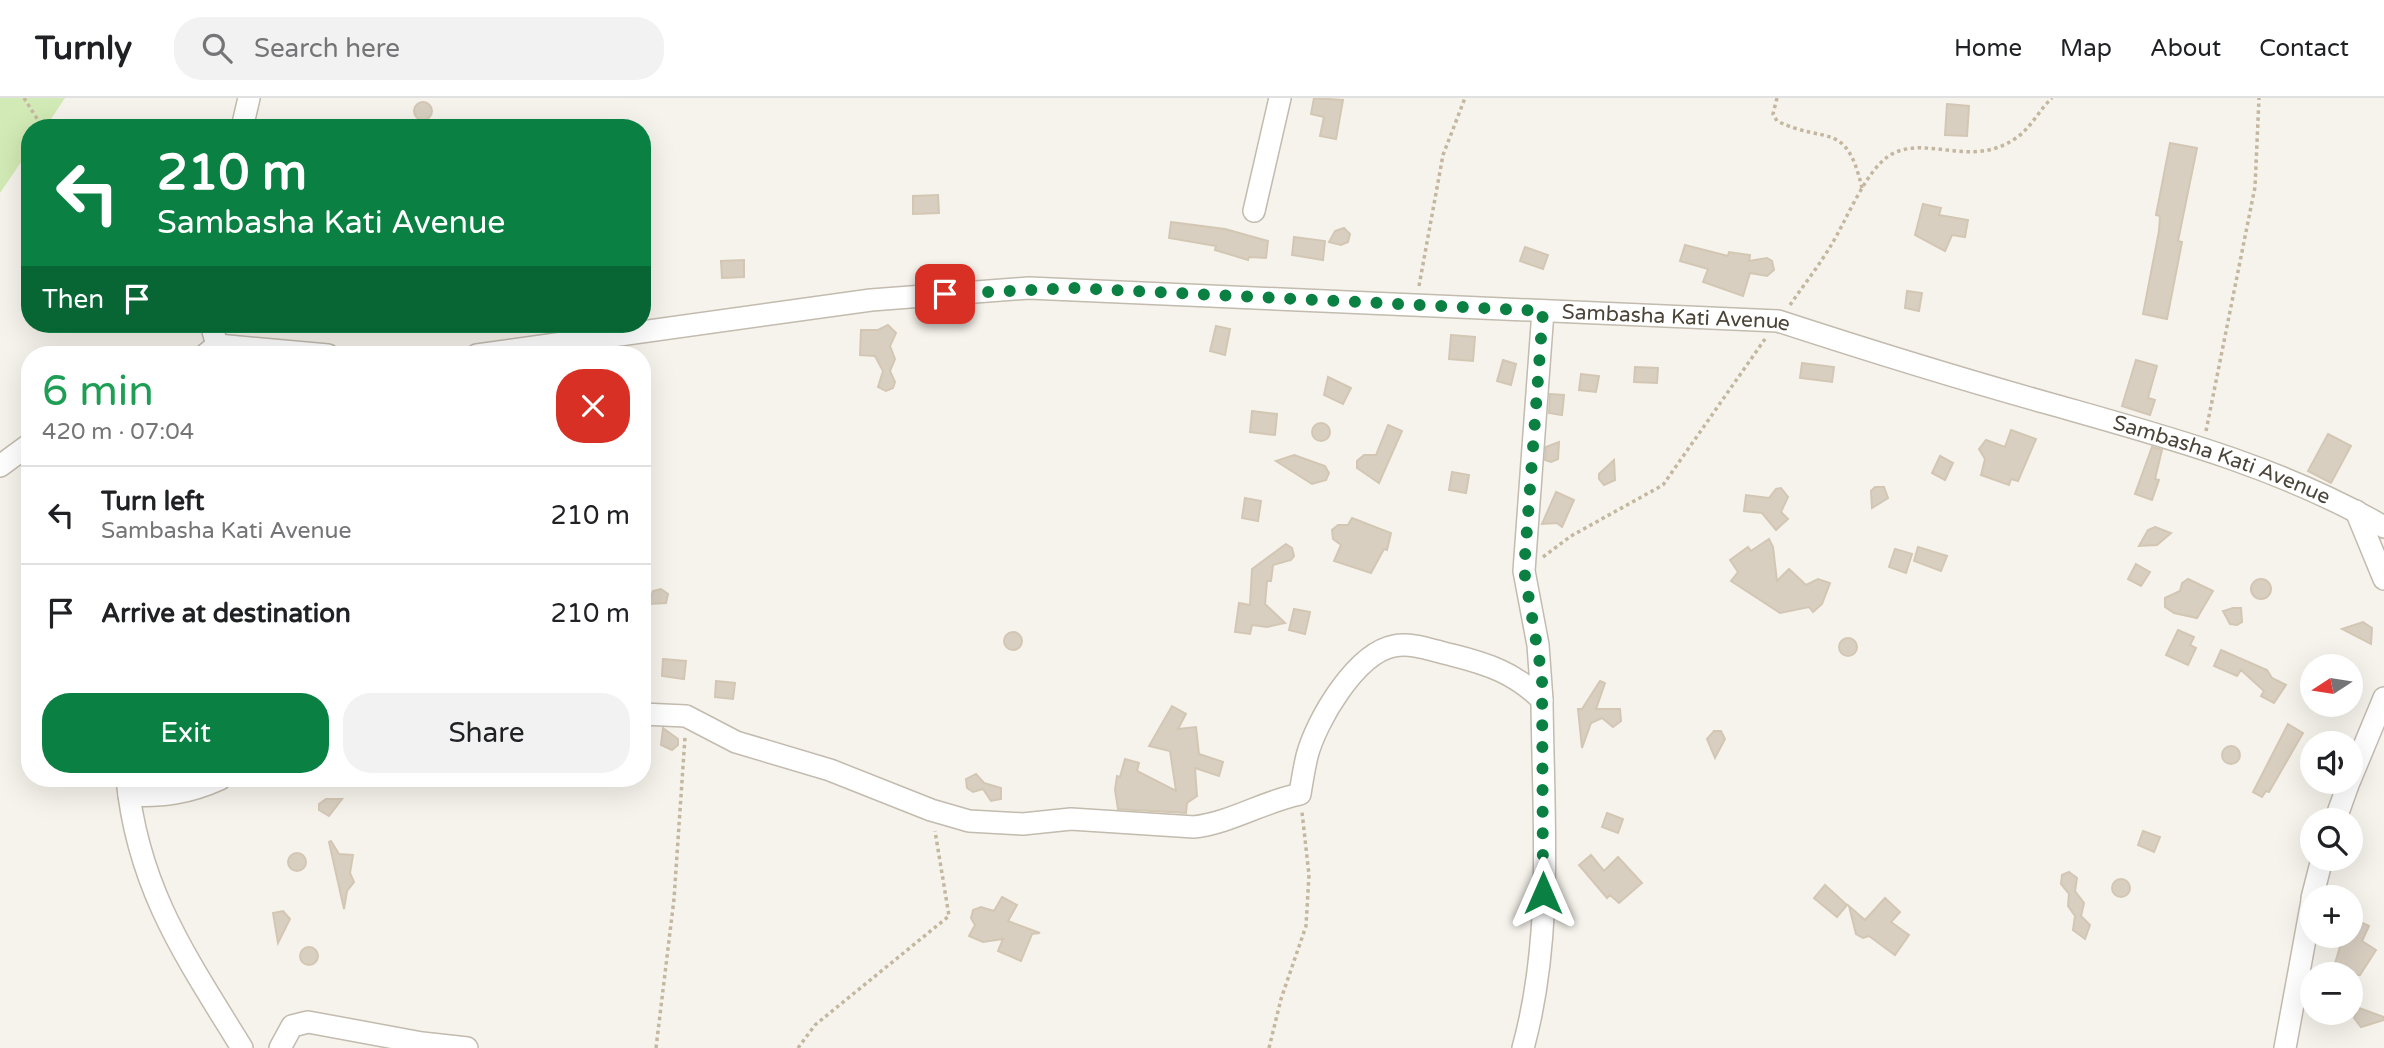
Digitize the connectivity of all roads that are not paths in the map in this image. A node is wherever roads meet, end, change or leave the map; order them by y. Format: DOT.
graph roads {
  1 [pos="249,98"];
  2 [pos="1280,98"];
  3 [pos="244,119"];
  4 [pos="1254,211"];
  5 [pos="1543,311"];
  6 [pos="651,331"];
  7 [pos="635,333"];
  8 [pos="541,346"];
  9 [pos="21,451"];
  10 [pos="0,466"];
  11 [pos="2356,511"];
  12 [pos="2384,527"];
  13 [pos="2384,579"];
  14 [pos="2384,698"];
  15 [pos="1542,700"];
  16 [pos="651,714"];
  17 [pos="2363,749"];
  18 [pos="128,787"];
  19 [pos="200,787"];
  20 [pos="2303,948"];
  21 [pos="242,1048"];
  22 [pos="280,1048"];
  23 [pos="467,1048"];
  24 [pos="1523,1048"];
  25 [pos="2285,1048"];
  1 -- 3 [label="street"];
  2 -- 4 [label="street"];
  5 -- 6 [label="street, Sambasha Kati Avenue"];
  5 -- 11 [label="street, Sambasha Kati Avenue"];
  5 -- 15 [label="street"];
  7 -- 8 [label="street, Sambasha Kati Avenue"];
  9 -- 10 [label="street"];
  11 -- 12 [label="street, Sambasha Kati Avenue"];
  11 -- 13 [label="street"];
  14 -- 17 [label="street"];
  15 -- 16 [label="street"];
  15 -- 24 [label="street"];
  18 -- 19 [label="street"];
  18 -- 21 [label="street"];
  20 -- 25 [label="street"];
  22 -- 23 [label="street"];
}
